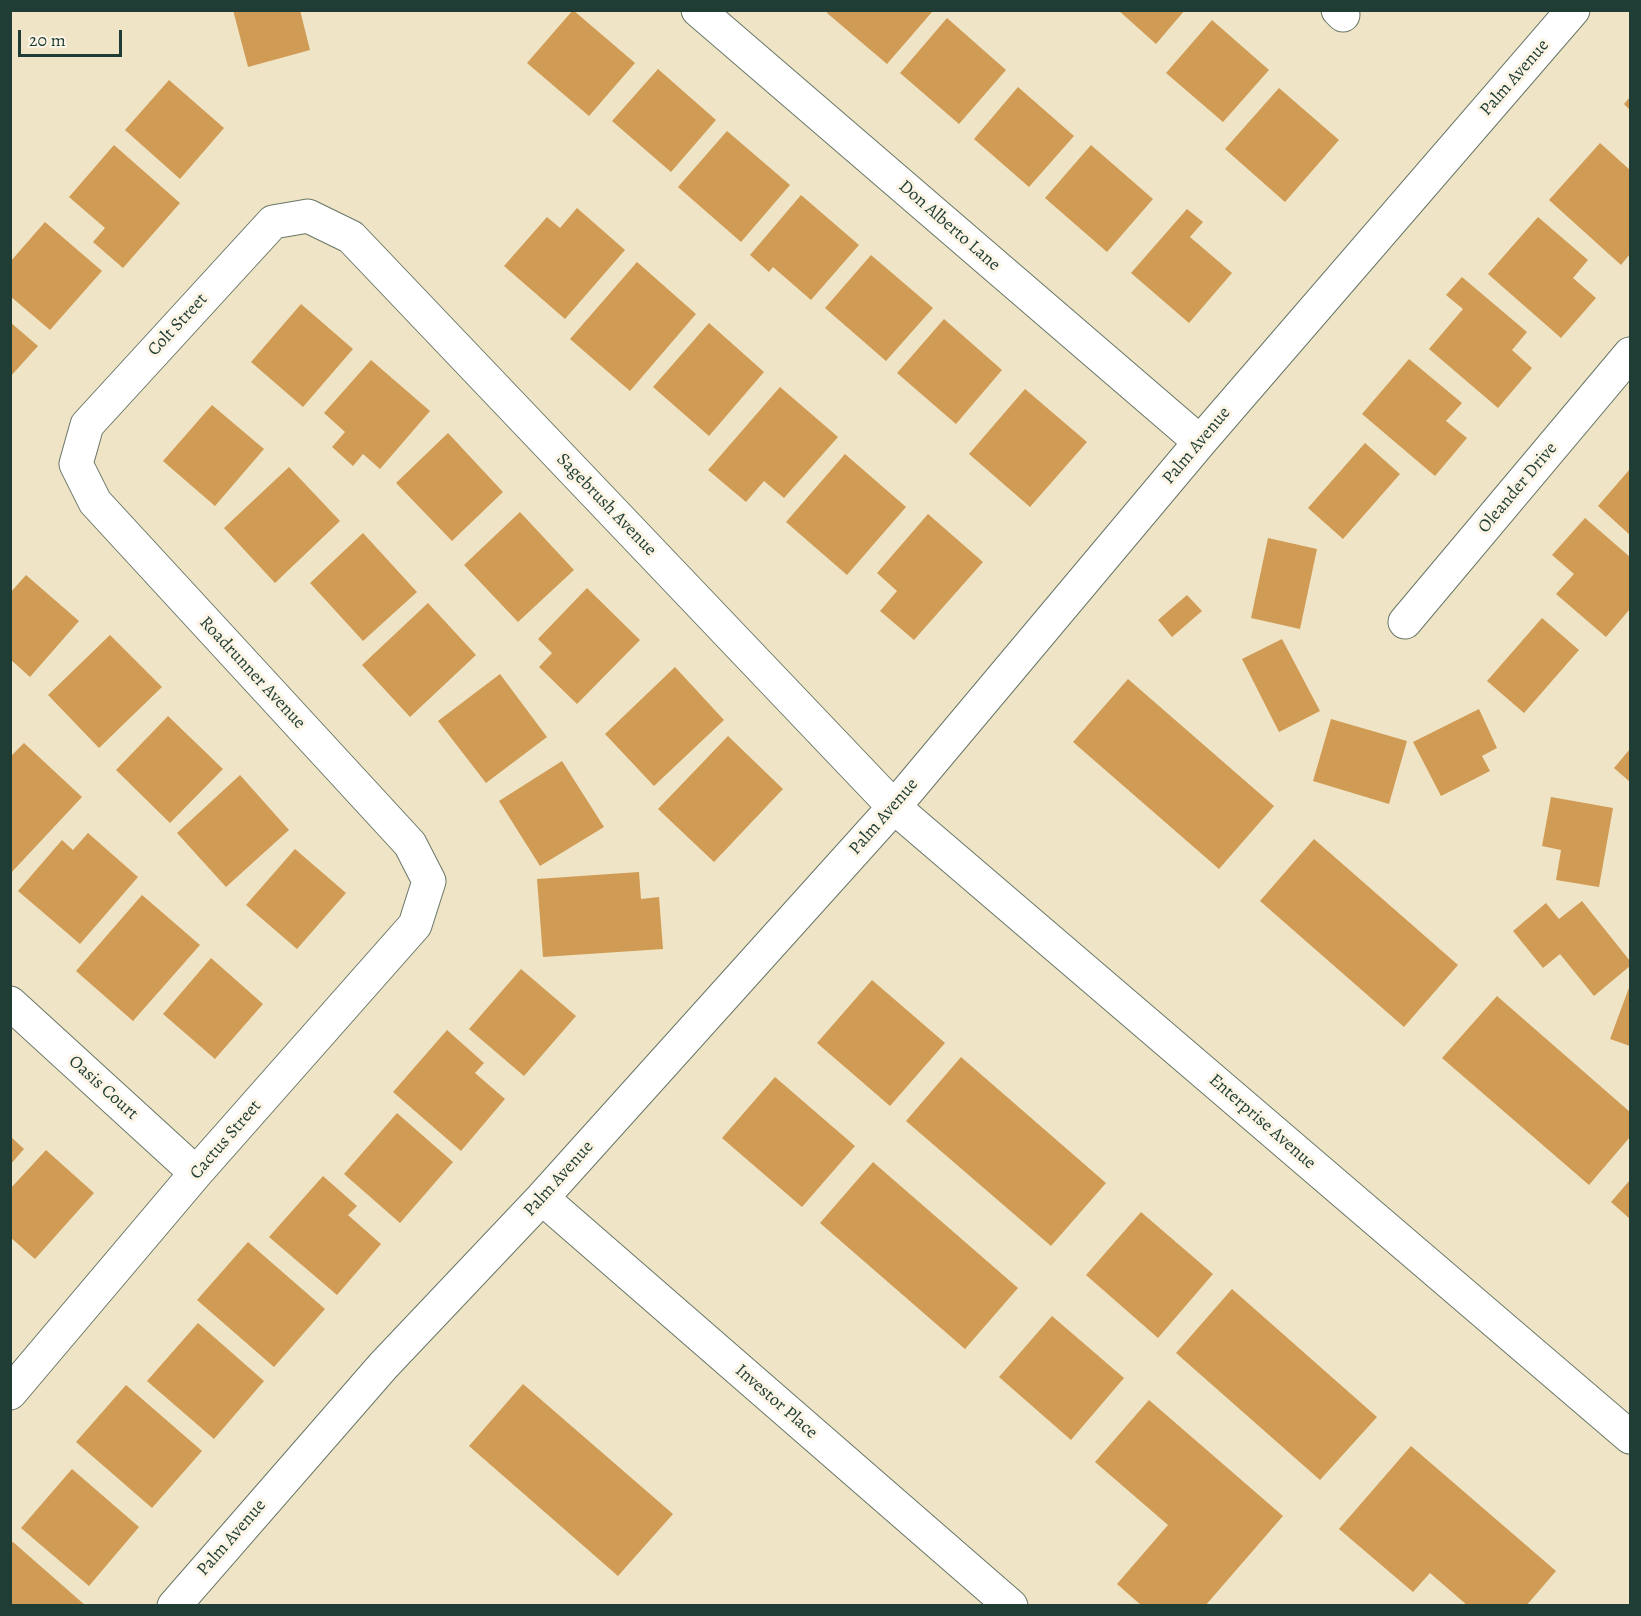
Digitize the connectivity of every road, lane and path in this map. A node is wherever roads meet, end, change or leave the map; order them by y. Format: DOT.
graph roads {
  1 [pos="698,10"];
  2 [pos="1573,10"];
  3 [pos="308,216"];
  4 [pos="1630,354"];
  5 [pos="1200,442"];
  6 [pos="76,464"];
  7 [pos="1405,622"];
  8 [pos="894,807"];
  9 [pos="429,882"];
  10 [pos="10,1003"];
  11 [pos="196,1173"];
  12 [pos="542,1198"];
  13 [pos="10,1394"];
  14 [pos="1630,1437"];
  15 [pos="174,1605"];
  16 [pos="1011,1605"];
  1 -- 5 [label="street, Don Alberto Lane"];
  2 -- 5 [label="street, Palm Avenue"];
  3 -- 6 [label="street, Colt Street"];
  3 -- 8 [label="street, Sagebrush Avenue"];
  4 -- 7 [label="street, Oleander Drive"];
  5 -- 8 [label="street, Palm Avenue"];
  6 -- 9 [label="street, Roadrunner Avenue"];
  8 -- 12 [label="street, Palm Avenue"];
  8 -- 14 [label="street, Enterprise Avenue"];
  9 -- 11 [label="street, Cactus Street"];
  10 -- 11 [label="street, Oasis Court"];
  11 -- 13 [label="street, Cactus Street"];
  12 -- 15 [label="street, Palm Avenue"];
  12 -- 16 [label="street, Investor Place"];
}
